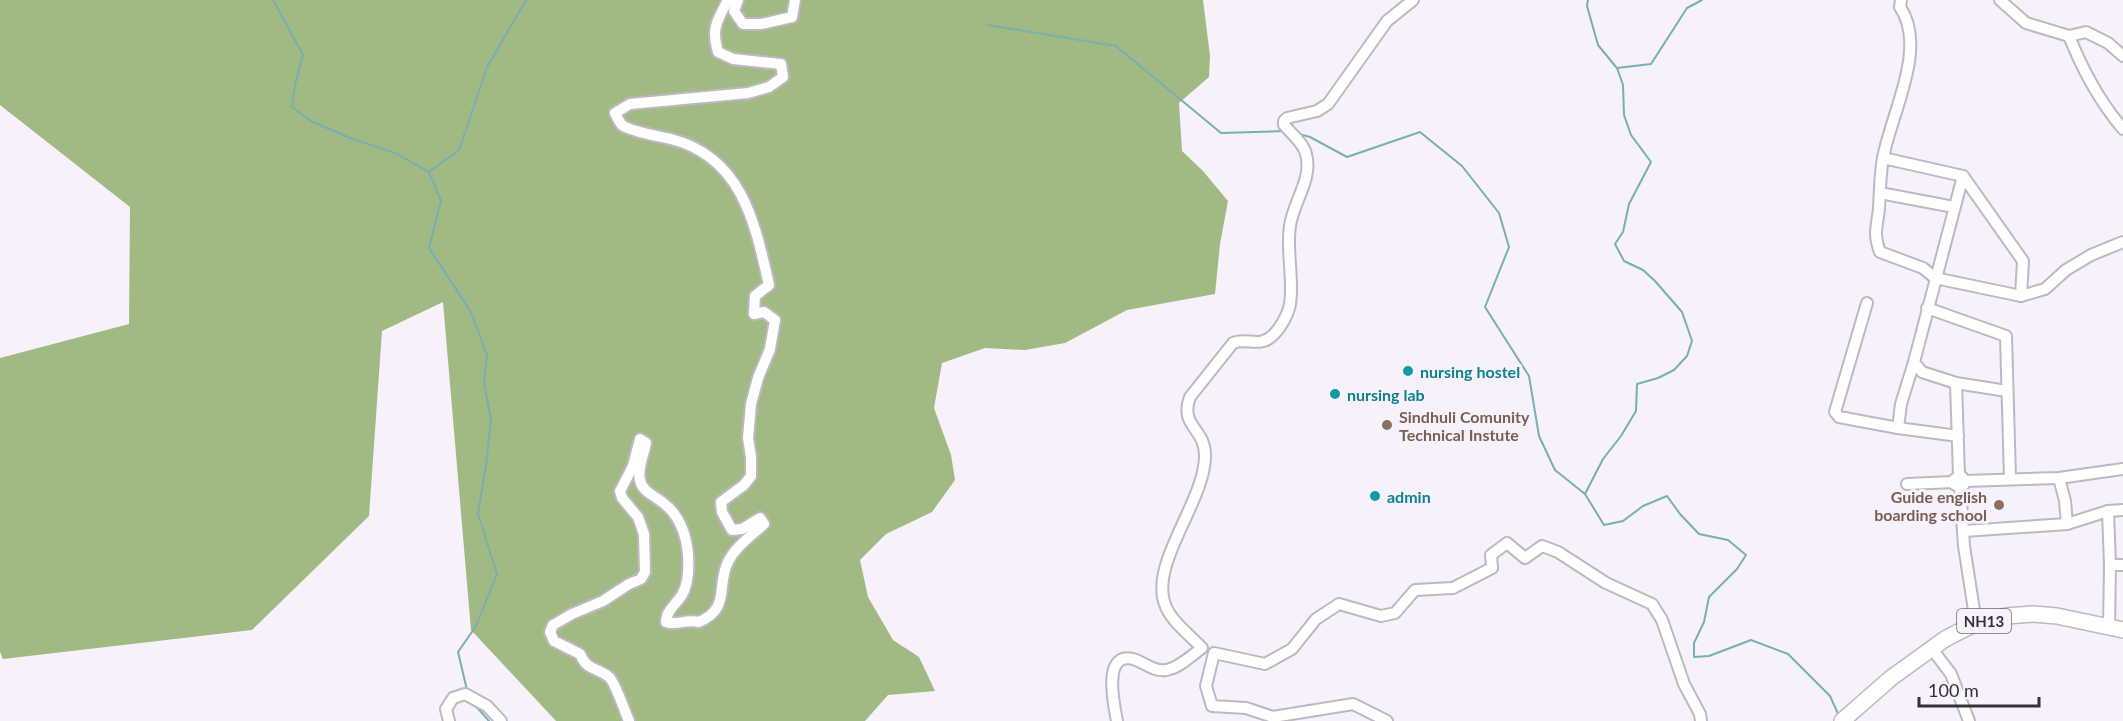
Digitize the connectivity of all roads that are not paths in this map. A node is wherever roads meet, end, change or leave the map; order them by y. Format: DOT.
graph roads {
  1 [pos="728,0"];
  2 [pos="738,0"];
  3 [pos="795,0"];
  4 [pos="1413,0"];
  5 [pos="1901,0"];
  6 [pos="2000,0"];
  7 [pos="2069,36"];
  8 [pos="2123,56"];
  9 [pos="2123,129"];
  10 [pos="1883,158"];
  11 [pos="1963,176"];
  12 [pos="1880,193"];
  13 [pos="1954,207"];
  14 [pos="2123,242"];
  15 [pos="1935,278"];
  16 [pos="2021,296"];
  17 [pos="1867,303"];
  18 [pos="1927,308"];
  19 [pos="1914,362"];
  20 [pos="1956,383"];
  21 [pos="2007,391"];
  22 [pos="1898,428"];
  23 [pos="1959,436"];
  24 [pos="2123,469"];
  25 [pos="2059,478"];
  26 [pos="2010,479"];
  27 [pos="1959,482"];
  28 [pos="1907,484"];
  29 [pos="2123,510"];
  30 [pos="2108,511"];
  31 [pos="2067,524"];
  32 [pos="1964,531"];
  33 [pos="2110,565"];
  34 [pos="2123,565"];
  35 [pos="1976,623"];
  36 [pos="2116,629"];
  37 [pos="1202,648"];
  38 [pos="1932,649"];
  39 [pos="1214,653"];
  40 [pos="449,721"];
  41 [pos="501,721"];
  42 [pos="628,721"];
  43 [pos="1117,721"];
  44 [pos="1387,721"];
  45 [pos="1701,721"];
  46 [pos="1842,721"];
  47 [pos="1970,721"];
  1 -- 42 [label="street"];
  2 -- 3 [label="street"];
  4 -- 37 [label="street"];
  5 -- 10 [label="street"];
  6 -- 7 [label="street"];
  7 -- 8 [label="street"];
  7 -- 9 [label="street"];
  10 -- 11 [label="street"];
  10 -- 12 [label="street"];
  11 -- 13 [label="street"];
  11 -- 16 [label="street"];
  12 -- 13 [label="street"];
  12 -- 15 [label="street"];
  13 -- 15 [label="street"];
  14 -- 16 [label="street"];
  15 -- 16 [label="street"];
  15 -- 18 [label="street"];
  17 -- 22 [label="street"];
  18 -- 19 [label="street"];
  18 -- 21 [label="street"];
  19 -- 20 [label="street"];
  19 -- 22 [label="street"];
  20 -- 21 [label="street"];
  20 -- 23 [label="street"];
  21 -- 26 [label="street"];
  22 -- 23 [label="street"];
  23 -- 27 [label="street"];
  24 -- 25 [label="street"];
  25 -- 26 [label="street"];
  25 -- 31 [label="street"];
  26 -- 27 [label="street"];
  27 -- 28 [label="street"];
  27 -- 32 [label="street"];
  29 -- 30 [label="street"];
  30 -- 31 [label="street"];
  30 -- 33 [label="street"];
  31 -- 32 [label="street"];
  32 -- 35 [label="street"];
  33 -- 34 [label="street"];
  33 -- 36 [label="street"];
  35 -- 36 [label="highway, NH13"];
  35 -- 38 [label="highway, NH13"];
  37 -- 39 [label="street"];
  37 -- 43 [label="street"];
  38 -- 46 [label="highway, NH13"];
  38 -- 47 [label="street"];
  39 -- 44 [label="street"];
  39 -- 45 [label="street"];
  40 -- 41 [label="street"];
}
